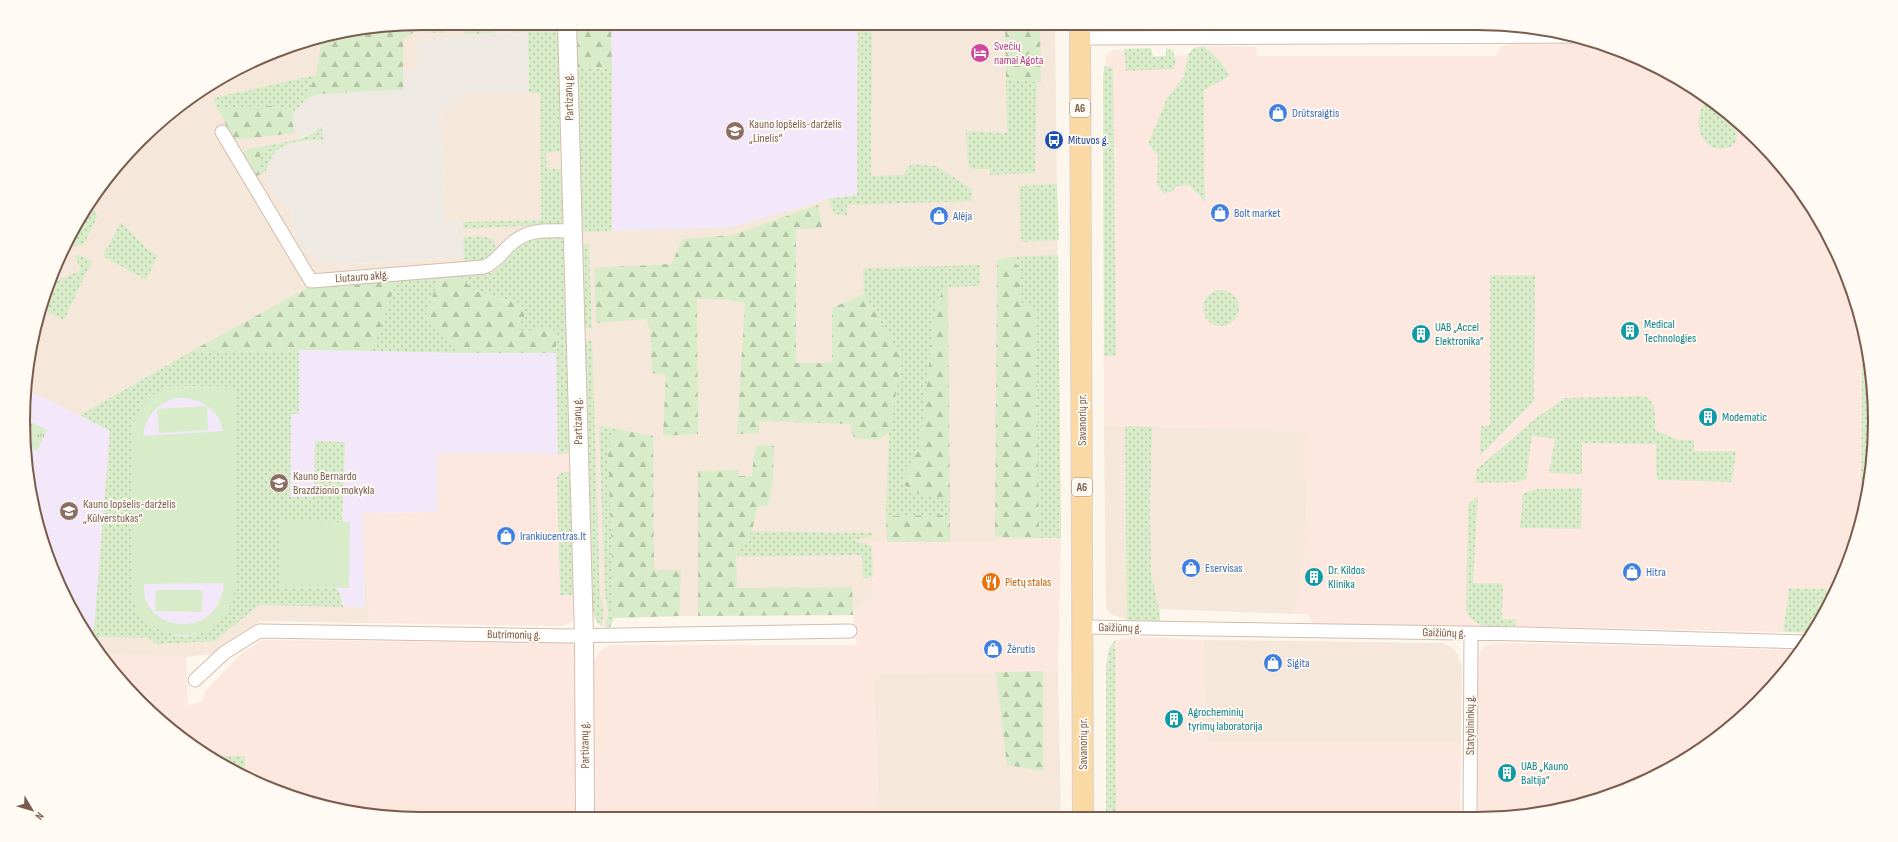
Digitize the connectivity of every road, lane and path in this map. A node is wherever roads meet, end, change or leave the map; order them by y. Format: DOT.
graph roads {
  1 [pos="567,30"];
  2 [pos="1080,30"];
  3 [pos="1541,36"];
  4 [pos="222,132"];
  5 [pos="573,231"];
  6 [pos="1082,627"];
  7 [pos="850,632"];
  8 [pos="1471,634"];
  9 [pos="584,636"];
  10 [pos="1799,642"];
  11 [pos="195,680"];
  12 [pos="586,812"];
  13 [pos="1084,812"];
  14 [pos="1470,812"];
  1 -- 5 [label="street, Partizanų g."];
  2 -- 3 [label="street"];
  2 -- 6 [label="main road, Savanorių pr. / A6"];
  4 -- 5 [label="street, Liutauro aklg."];
  5 -- 9 [label="street, Partizanų g."];
  6 -- 8 [label="street, Gaižiūnų g."];
  6 -- 13 [label="main road, Savanorių pr. / A6"];
  7 -- 9 [label="street, Butrimonių g."];
  8 -- 10 [label="street, Gaižiūnų g."];
  8 -- 14 [label="street, Statybininkų g."];
  9 -- 11 [label="street, Butrimonių g."];
  9 -- 12 [label="street, Partizanų g."];
}
